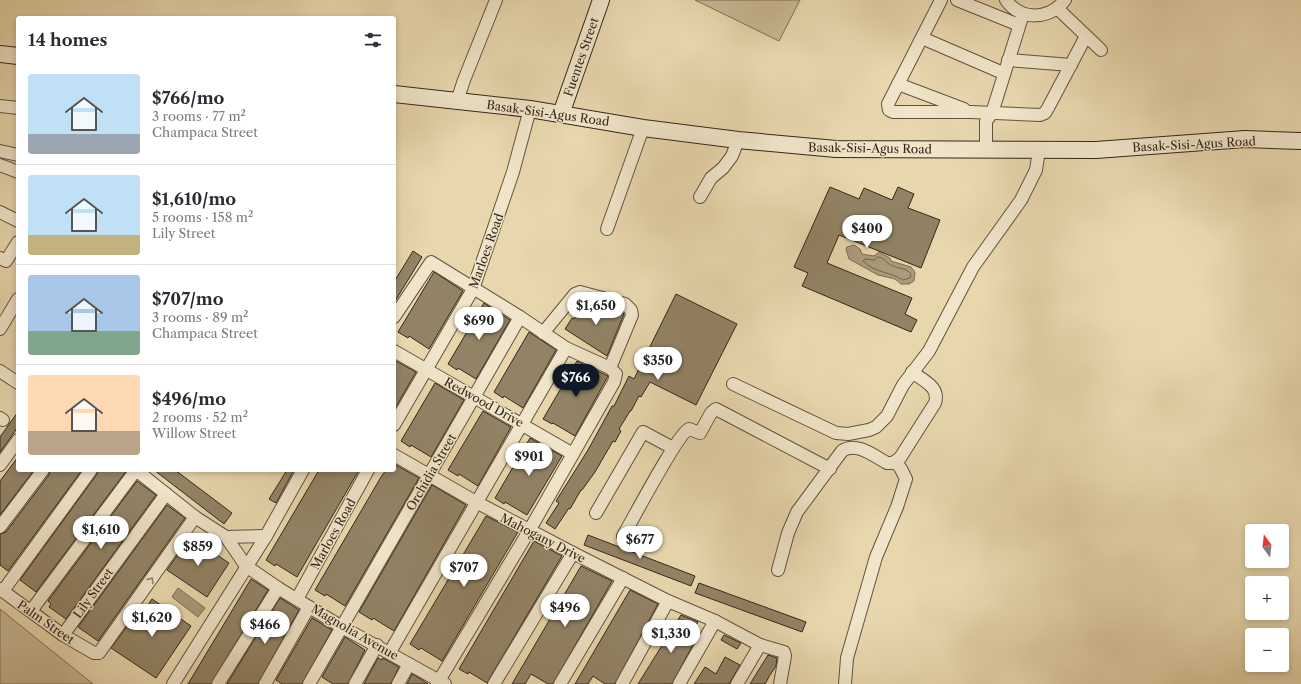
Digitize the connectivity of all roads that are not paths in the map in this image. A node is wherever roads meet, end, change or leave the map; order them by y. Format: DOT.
graph roads {
  1 [pos="496,0"];
  2 [pos="601,0"];
  3 [pos="941,0"];
  4 [pos="958,0"];
  5 [pos="1006,0"];
  6 [pos="1061,4"];
  7 [pos="1021,20"];
  8 [pos="1086,36"];
  9 [pos="922,38"];
  10 [pos="1101,50"];
  11 [pos="0,54"];
  12 [pos="16,56"];
  13 [pos="1008,60"];
  14 [pos="1070,65"];
  15 [pos="1003,73"];
  16 [pos="898,84"];
  17 [pos="396,94"];
  18 [pos="457,101"];
  19 [pos="0,106"];
  20 [pos="16,108"];
  21 [pos="530,109"];
  22 [pos="971,112"];
  23 [pos="992,113"];
  24 [pos="561,114"];
  25 [pos="643,128"];
  26 [pos="738,140"];
  27 [pos="1301,142"];
  28 [pos="990,149"];
  29 [pos="1039,150"];
  30 [pos="0,151"];
  31 [pos="16,154"];
  32 [pos="0,165"];
  33 [pos="16,171"];
  34 [pos="700,197"];
  35 [pos="0,212"];
  36 [pos="16,220"];
  37 [pos="607,229"];
  38 [pos="16,245"];
  39 [pos="0,258"];
  40 [pos="473,289"];
  41 [pos="16,301"];
  42 [pos="396,314"];
  43 [pos="3,316"];
  44 [pos="520,317"];
  45 [pos="0,329"];
  46 [pos="543,332"];
  47 [pos="566,348"];
  48 [pos="396,352"];
  49 [pos="610,368"];
  50 [pos="426,370"];
  51 [pos="0,371"];
  52 [pos="912,372"];
  53 [pos="16,382"];
  54 [pos="733,384"];
  55 [pos="474,397"];
  56 [pos="396,422"];
  57 [pos="522,423"];
  58 [pos="16,443"];
  59 [pos="673,448"];
  60 [pos="573,454"];
  61 [pos="396,456"];
  62 [pos="896,462"];
  63 [pos="0,465"];
  64 [pos="830,469"];
  65 [pos="41,472"];
  66 [pos="90,472"];
  67 [pos="135,472"];
  68 [pos="138,472"];
  69 [pos="302,472"];
  70 [pos="367,472"];
  71 [pos="428,476"];
  72 [pos="166,494"];
  73 [pos="476,502"];
  74 [pos="596,513"];
  75 [pos="195,516"];
  76 [pos="0,527"];
  77 [pos="529,531"];
  78 [pos="266,536"];
  79 [pos="623,536"];
  80 [pos="226,537"];
  81 [pos="572,553"];
  82 [pos="246,566"];
  83 [pos="778,570"];
  84 [pos="623,578"];
  85 [pos="278,588"];
  86 [pos="2,590"];
  87 [pos="297,599"];
  88 [pos="668,601"];
  89 [pos="309,607"];
  90 [pos="31,611"];
  91 [pos="715,621"];
  92 [pos="342,627"];
  93 [pos="63,635"];
  94 [pos="760,645"];
  95 [pos="377,646"];
  96 [pos="390,652"];
  97 [pos="409,664"];
  98 [pos="440,683"];
  99 [pos="172,684"];
  100 [pos="218,684"];
  101 [pos="265,684"];
  102 [pos="309,684"];
  103 [pos="355,684"];
  104 [pos="398,684"];
  105 [pos="494,684"];
  106 [pos="560,684"];
  107 [pos="622,684"];
  108 [pos="679,684"];
  109 [pos="737,684"];
  110 [pos="780,684"];
  111 [pos="845,684"];
  1 -- 18 [label="street"];
  2 -- 24 [label="street, Fuentes Street"];
  3 -- 9 [label="street"];
  4 -- 7 [label="street"];
  5 -- 7 [label="street"];
  6 -- 7 [label="street"];
  6 -- 8 [label="street"];
  7 -- 13 [label="street"];
  8 -- 10 [label="street"];
  8 -- 14 [label="street"];
  9 -- 15 [label="street"];
  9 -- 16 [label="street"];
  11 -- 12 [label="street"];
  13 -- 14 [label="street"];
  13 -- 15 [label="street"];
  14 -- 23 [label="street"];
  15 -- 23 [label="street"];
  16 -- 22 [label="street"];
  16 -- 22 [label="street"];
  17 -- 18 [label="street, Basak-Sisi-Agus Road"];
  18 -- 21 [label="street, Basak-Sisi-Agus Road"];
  19 -- 20 [label="street"];
  21 -- 24 [label="street, Basak-Sisi-Agus Road"];
  21 -- 40 [label="street, Marloes Road"];
  22 -- 23 [label="street"];
  23 -- 28 [label="street"];
  24 -- 25 [label="street, Basak-Sisi-Agus Road"];
  25 -- 26 [label="street, Basak-Sisi-Agus Road"];
  25 -- 37 [label="street"];
  26 -- 28 [label="street, Basak-Sisi-Agus Road"];
  26 -- 34 [label="street"];
  27 -- 29 [label="street, Basak-Sisi-Agus Road"];
  28 -- 29 [label="street, Basak-Sisi-Agus Road"];
  29 -- 52 [label="street"];
  30 -- 31 [label="street"];
  32 -- 33 [label="street"];
  35 -- 36 [label="street"];
  38 -- 39 [label="street"];
  40 -- 42 [label="street"];
  40 -- 44 [label="street"];
  40 -- 50 [label="street, Marloes Road"];
  41 -- 43 [label="street"];
  43 -- 45 [label="street"];
  44 -- 46 [label="street"];
  44 -- 55 [label="street, Orchidia Street"];
  46 -- 47 [label="street"];
  46 -- 49 [label="street"];
  47 -- 49 [label="street"];
  47 -- 57 [label="street"];
  48 -- 50 [label="street, Redwood Drive"];
  49 -- 60 [label="street"];
  50 -- 55 [label="street, Redwood Drive"];
  50 -- 56 [label="street, Marloes Road"];
  51 -- 53 [label="street"];
  52 -- 54 [label="street"];
  52 -- 62 [label="street"];
  55 -- 57 [label="street, Redwood Drive"];
  55 -- 71 [label="street, Orchidia Street"];
  57 -- 60 [label="street, Redwood Drive"];
  57 -- 73 [label="street"];
  58 -- 63 [label="street"];
  59 -- 64 [label="street"];
  59 -- 74 [label="street"];
  59 -- 79 [label="street"];
  60 -- 77 [label="street"];
  61 -- 71 [label="street, Mahogany Drive"];
  62 -- 64 [label="street"];
  62 -- 111 [label="street"];
  64 -- 83 [label="street"];
  65 -- 76 [label="street"];
  66 -- 86 [label="street"];
  67 -- 90 [label="street"];
  68 -- 72 [label="street"];
  69 -- 78 [label="street"];
  70 -- 87 [label="street, Marloes Road"];
  71 -- 73 [label="street, Mahogany Drive"];
  71 -- 92 [label="street, Orchidia Street"];
  72 -- 75 [label="street"];
  72 -- 93 [label="street, Lily Street"];
  73 -- 77 [label="street, Mahogany Drive"];
  73 -- 96 [label="street"];
  75 -- 80 [label="street"];
  93 -- 75 [label="street, Palm Street, one-way"];
  77 -- 81 [label="street, Mahogany Drive"];
  77 -- 98 [label="street"];
  78 -- 80 [label="street"];
  78 -- 82 [label="street"];
  80 -- 82 [label="street"];
  81 -- 84 [label="street, Mahogany Drive"];
  81 -- 105 [label="street"];
  82 -- 85 [label="street, Magnolia Avenue"];
  82 -- 99 [label="street"];
  84 -- 88 [label="street, Mahogany Drive"];
  84 -- 106 [label="street"];
  85 -- 87 [label="street, Magnolia Avenue"];
  85 -- 100 [label="street"];
  86 -- 90 [label="street, Palm Street"];
  87 -- 89 [label="street, Magnolia Avenue"];
  88 -- 91 [label="street, Mahogany Drive"];
  88 -- 107 [label="street"];
  89 -- 92 [label="street, Magnolia Avenue"];
  89 -- 101 [label="street"];
  90 -- 93 [label="street, Palm Street"];
  91 -- 94 [label="street, Mahogany Drive"];
  91 -- 108 [label="street"];
  92 -- 95 [label="street, Magnolia Avenue"];
  92 -- 102 [label="street, Orchidia Street"];
  94 -- 109 [label="street"];
  94 -- 110 [label="street, Mahogany Drive"];
  95 -- 96 [label="street, Magnolia Avenue"];
  95 -- 103 [label="street"];
  96 -- 97 [label="street, Magnolia Avenue"];
  97 -- 98 [label="street, Magnolia Avenue"];
  97 -- 104 [label="street"];
}
